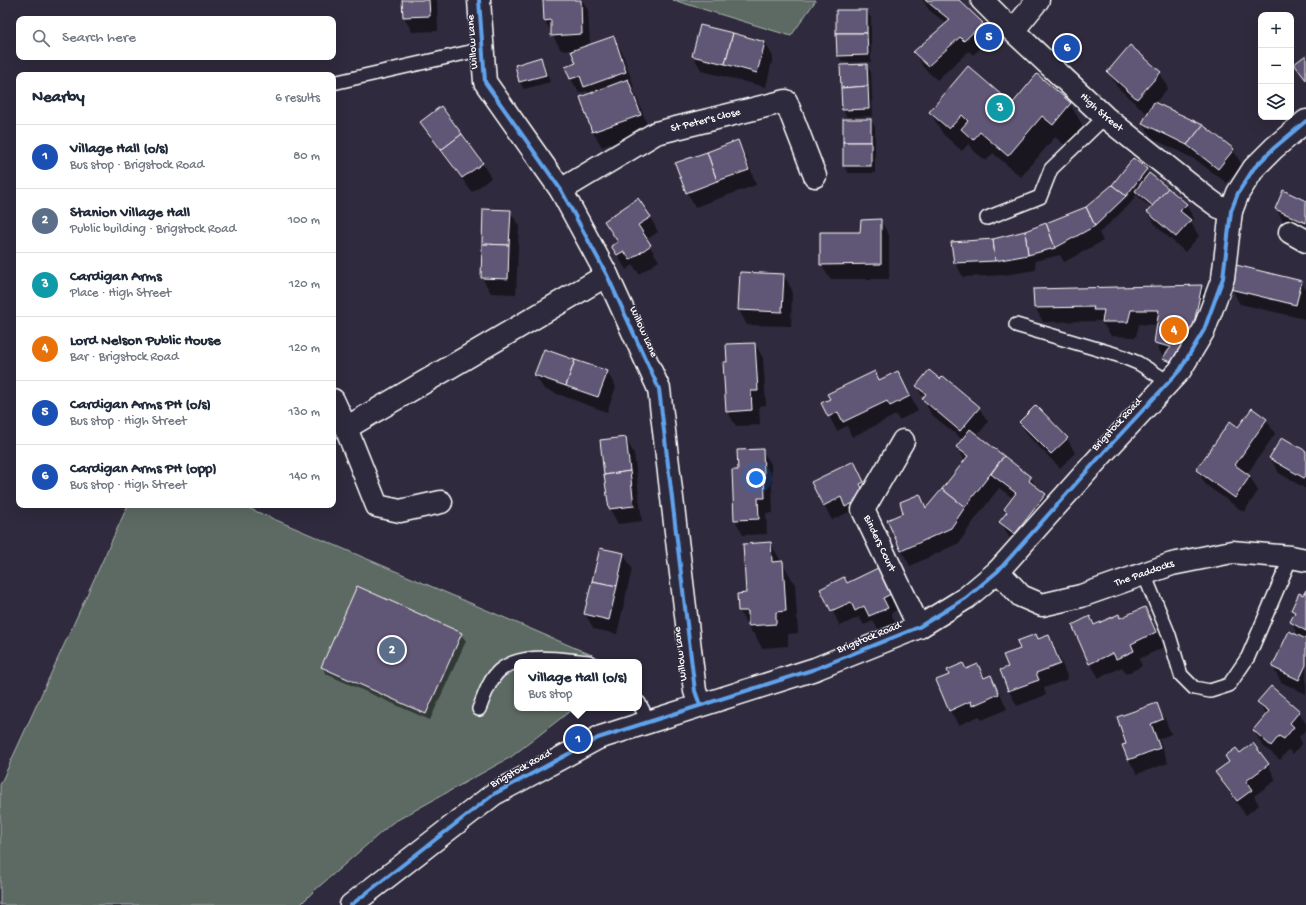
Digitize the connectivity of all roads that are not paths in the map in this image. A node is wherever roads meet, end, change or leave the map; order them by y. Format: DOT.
graph roads {
  1 [pos="479,0"];
  2 [pos="982,0"];
  3 [pos="1038,0"];
  4 [pos="1013,31"];
  5 [pos="483,49"];
  6 [pos="336,82"];
  7 [pos="1105,117"];
  8 [pos="1306,121"];
  9 [pos="815,176"];
  10 [pos="561,190"];
  11 [pos="1230,211"];
  12 [pos="987,218"];
  13 [pos="607,275"];
  14 [pos="1016,325"];
  15 [pos="1169,382"];
  16 [pos="336,406"];
  17 [pos="346,428"];
  18 [pos="902,441"];
  19 [pos="441,502"];
  20 [pos="1298,558"];
  21 [pos="998,571"];
  22 [pos="1144,574"];
  23 [pos="919,627"];
  24 [pos="527,659"];
  25 [pos="546,659"];
  26 [pos="514,663"];
  27 [pos="700,705"];
  28 [pos="479,709"];
  29 [pos="644,712"];
  30 [pos="351,905"];
  1 -- 5 [label="street, Willow Lane"];
  2 -- 4 [label="street, High Street"];
  3 -- 4 [label="street"];
  4 -- 7 [label="street, High Street"];
  5 -- 6 [label="lane"];
  5 -- 10 [label="street, Willow Lane"];
  7 -- 11 [label="street, High Street"];
  7 -- 12 [label="lane"];
  8 -- 11 [label="street, Brigstock Road"];
  9 -- 10 [label="street, St Peter's Close"];
  10 -- 13 [label="street, Willow Lane"];
  11 -- 15 [label="street, Brigstock Road"];
  13 -- 17 [label="street"];
  13 -- 27 [label="street, Willow Lane"];
  14 -- 15 [label="lane"];
  15 -- 21 [label="street, Brigstock Road"];
  16 -- 17 [label="street"];
  17 -- 19 [label="street"];
  18 -- 23 [label="street, Binders Court"];
  20 -- 22 [label="street, The Paddocks"];
  20 -- 22 [label="lane"];
  21 -- 22 [label="street, The Paddocks"];
  21 -- 23 [label="street, Brigstock Road"];
  23 -- 27 [label="street, Brigstock Road"];
  24 -- 25 [label="lane"];
  26 -- 28 [label="lane"];
  27 -- 29 [label="street, Brigstock Road"];
  29 -- 30 [label="street, Brigstock Road"];
}
